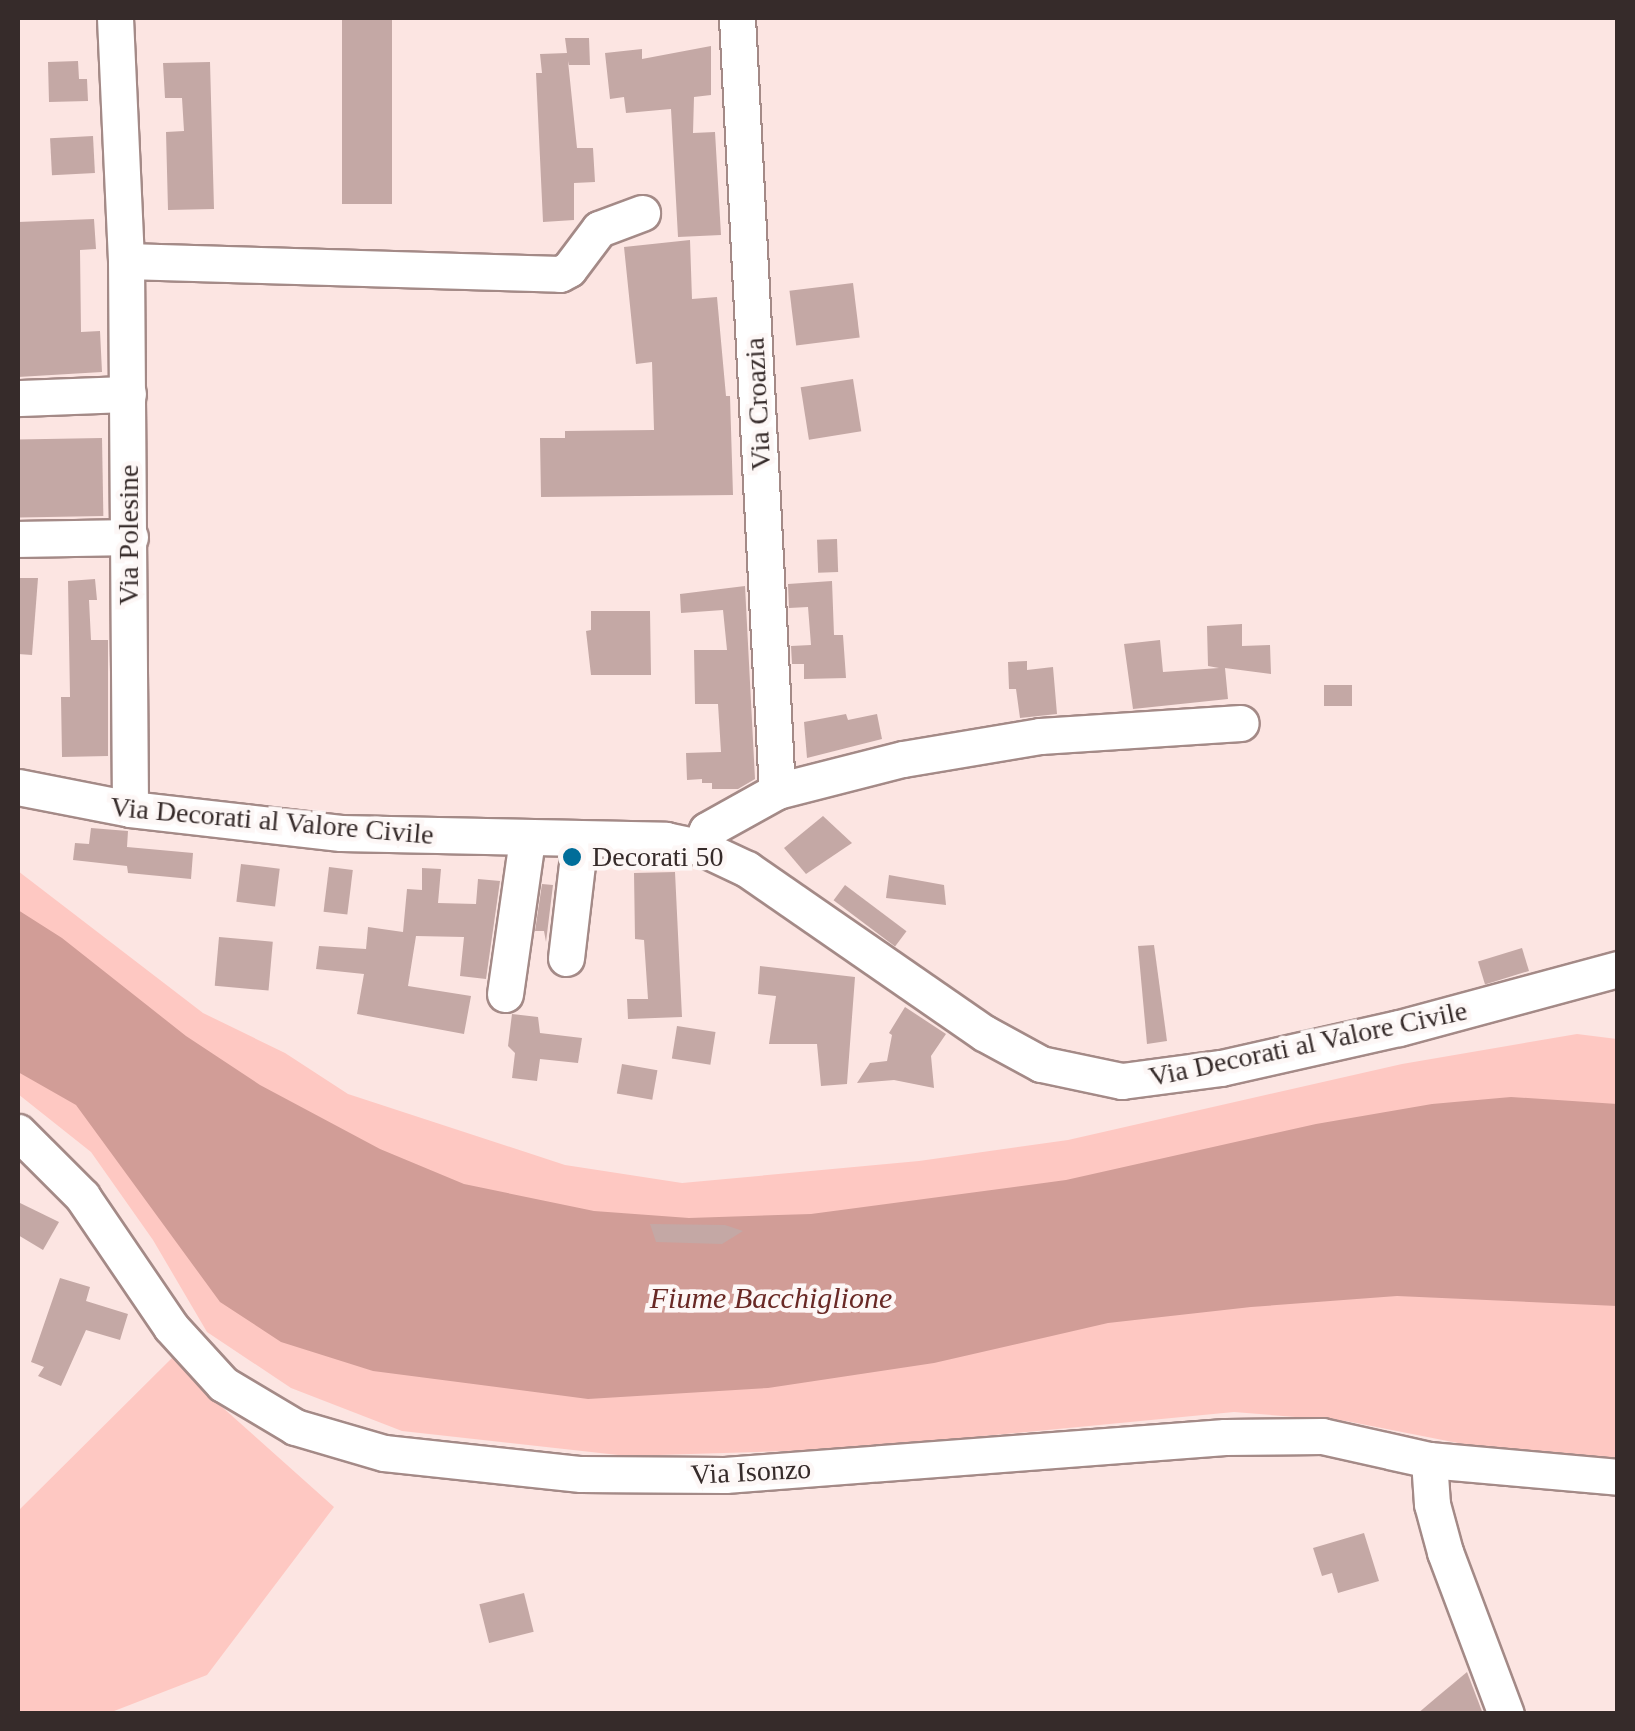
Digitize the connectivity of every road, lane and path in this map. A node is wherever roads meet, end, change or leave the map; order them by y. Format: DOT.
graph roads {
  1 [pos="114,18"];
  2 [pos="737,18"];
  3 [pos="642,212"];
  4 [pos="126,261"];
  5 [pos="128,394"];
  6 [pos="18,398"];
  7 [pos="130,537"];
  8 [pos="18,539"];
  9 [pos="1241,723"];
  10 [pos="18,787"];
  11 [pos="777,791"];
  12 [pos="130,809"];
  13 [pos="528,838"];
  14 [pos="580,839"];
  15 [pos="700,847"];
  16 [pos="566,958"];
  17 [pos="1618,968"];
  18 [pos="505,994"];
  19 [pos="18,1132"];
  20 [pos="1429,1460"];
  21 [pos="1618,1477"];
  22 [pos="1506,1714"];
  1 -- 4 [label="street, Via Polesine"];
  2 -- 11 [label="street, Via Croazia"];
  3 -- 4 [label="street"];
  4 -- 5 [label="street, Via Polesine"];
  5 -- 6 [label="street"];
  5 -- 7 [label="street, Via Polesine"];
  7 -- 8 [label="street"];
  7 -- 12 [label="street, Via Polesine"];
  9 -- 11 [label="street"];
  10 -- 12 [label="street, Via Decorati al Valore Civile"];
  11 -- 15 [label="street"];
  12 -- 13 [label="street, Via Decorati al Valore Civile"];
  13 -- 14 [label="street, Via Decorati al Valore Civile"];
  13 -- 18 [label="street"];
  14 -- 15 [label="street, Via Decorati al Valore Civile"];
  14 -- 16 [label="street"];
  15 -- 17 [label="street, Via Decorati al Valore Civile"];
  19 -- 20 [label="street, Via Isonzo"];
  20 -- 21 [label="street, Via Isonzo"];
  20 -- 22 [label="street"];
}
